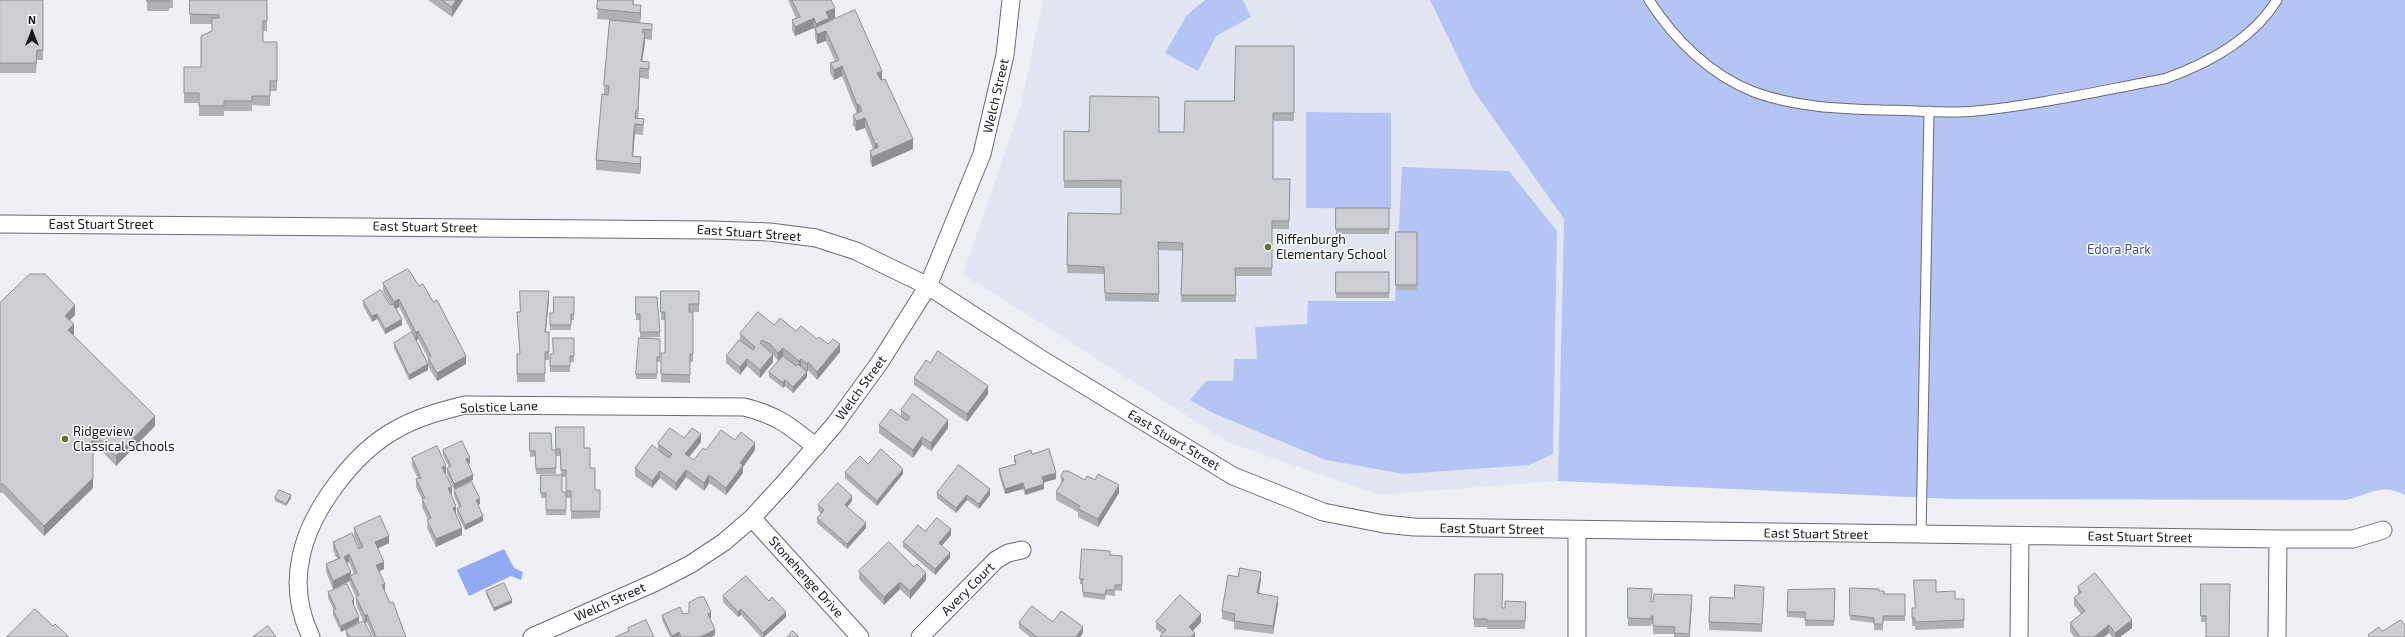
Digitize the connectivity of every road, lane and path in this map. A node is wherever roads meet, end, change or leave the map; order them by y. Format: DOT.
graph roads {
  1 [pos="1011,0"];
  2 [pos="1649,0"];
  3 [pos="2277,0"];
  4 [pos="1929,110"];
  5 [pos="0,224"];
  6 [pos="928,286"];
  7 [pos="816,447"];
  8 [pos="752,518"];
  9 [pos="1576,530"];
  10 [pos="2384,530"];
  11 [pos="1921,535"];
  12 [pos="2020,536"];
  13 [pos="2278,539"];
  14 [pos="1022,550"];
  15 [pos="311,637"];
  16 [pos="532,637"];
  17 [pos="860,637"];
  18 [pos="920,637"];
  19 [pos="1577,637"];
  20 [pos="2019,637"];
  21 [pos="2277,637"];
  1 -- 6 [label="street, Welch Street"];
  2 -- 4 [label="lane"];
  3 -- 4 [label="lane"];
  4 -- 11 [label="lane"];
  5 -- 6 [label="street, East Stuart Street"];
  6 -- 7 [label="street, Welch Street"];
  6 -- 9 [label="street, East Stuart Street"];
  7 -- 8 [label="street, Welch Street"];
  7 -- 15 [label="street, Solstice Lane"];
  8 -- 16 [label="street, Welch Street"];
  8 -- 17 [label="street, Stonehenge Drive"];
  9 -- 11 [label="street, East Stuart Street"];
  9 -- 19 [label="street"];
  10 -- 13 [label="street, East Stuart Street"];
  11 -- 12 [label="street, East Stuart Street"];
  12 -- 13 [label="street, East Stuart Street"];
  12 -- 20 [label="street"];
  13 -- 21 [label="street"];
  14 -- 18 [label="street, Avery Court"];
}
